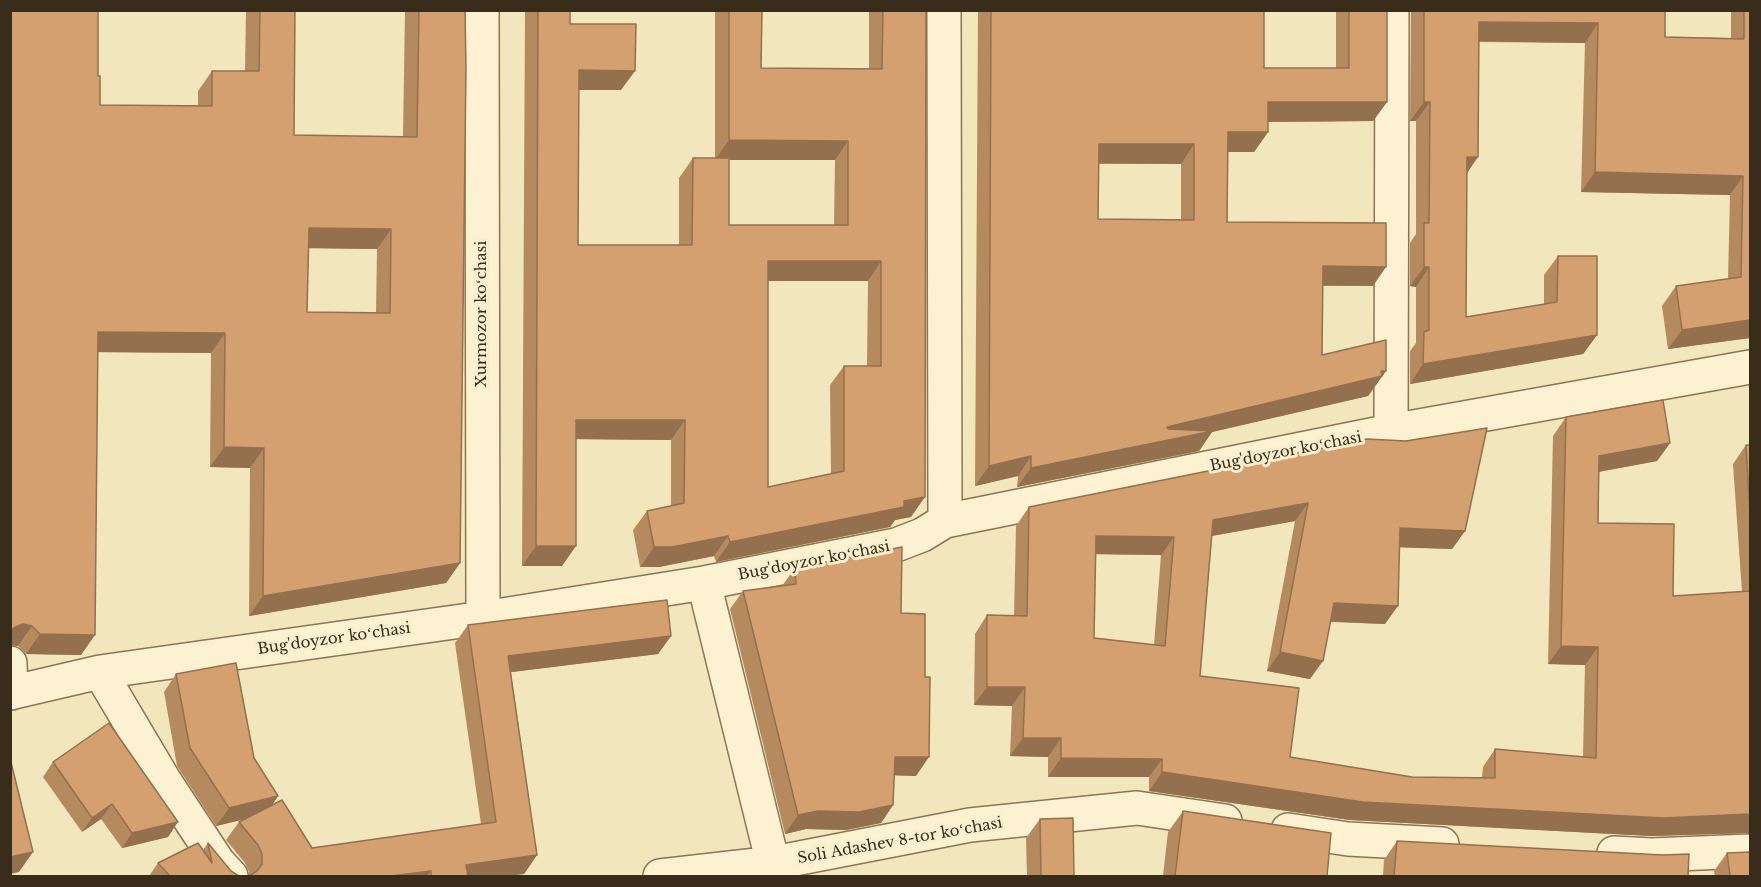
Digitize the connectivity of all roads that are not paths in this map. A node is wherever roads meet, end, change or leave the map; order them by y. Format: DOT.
graph roads {
  1 [pos="482,10"];
  2 [pos="944,10"];
  3 [pos="1392,10"];
  4 [pos="1750,367"];
  5 [pos="1391,430"];
  6 [pos="945,521"];
  7 [pos="704,583"];
  8 [pos="483,618"];
  9 [pos="10,663"];
  10 [pos="100,672"];
  11 [pos="11,693"];
  12 [pos="1476,846"];
  13 [pos="1750,850"];
  14 [pos="1581,851"];
  15 [pos="775,870"];
  16 [pos="231,876"];
  17 [pos="660,876"];
  1 -- 8 [label="street, Xurmozor koʻchasi"];
  2 -- 6 [label="street"];
  3 -- 5 [label="street"];
  4 -- 5 [label="street, Bug'doyzor koʻchasi"];
  5 -- 6 [label="street, Bug'doyzor koʻchasi"];
  6 -- 7 [label="street, Bug'doyzor koʻchasi"];
  7 -- 8 [label="street, Bug'doyzor koʻchasi"];
  7 -- 15 [label="street"];
  8 -- 10 [label="street, Bug'doyzor koʻchasi"];
  9 -- 11 [label="street"];
  10 -- 11 [label="street, Bug'doyzor koʻchasi"];
  10 -- 16 [label="street"];
  12 -- 15 [label="street, Soli Adashev 8-tor koʻchasi"];
  13 -- 14 [label="street"];
  15 -- 17 [label="street, Soli Adashev 8-tor koʻchasi"];
}
